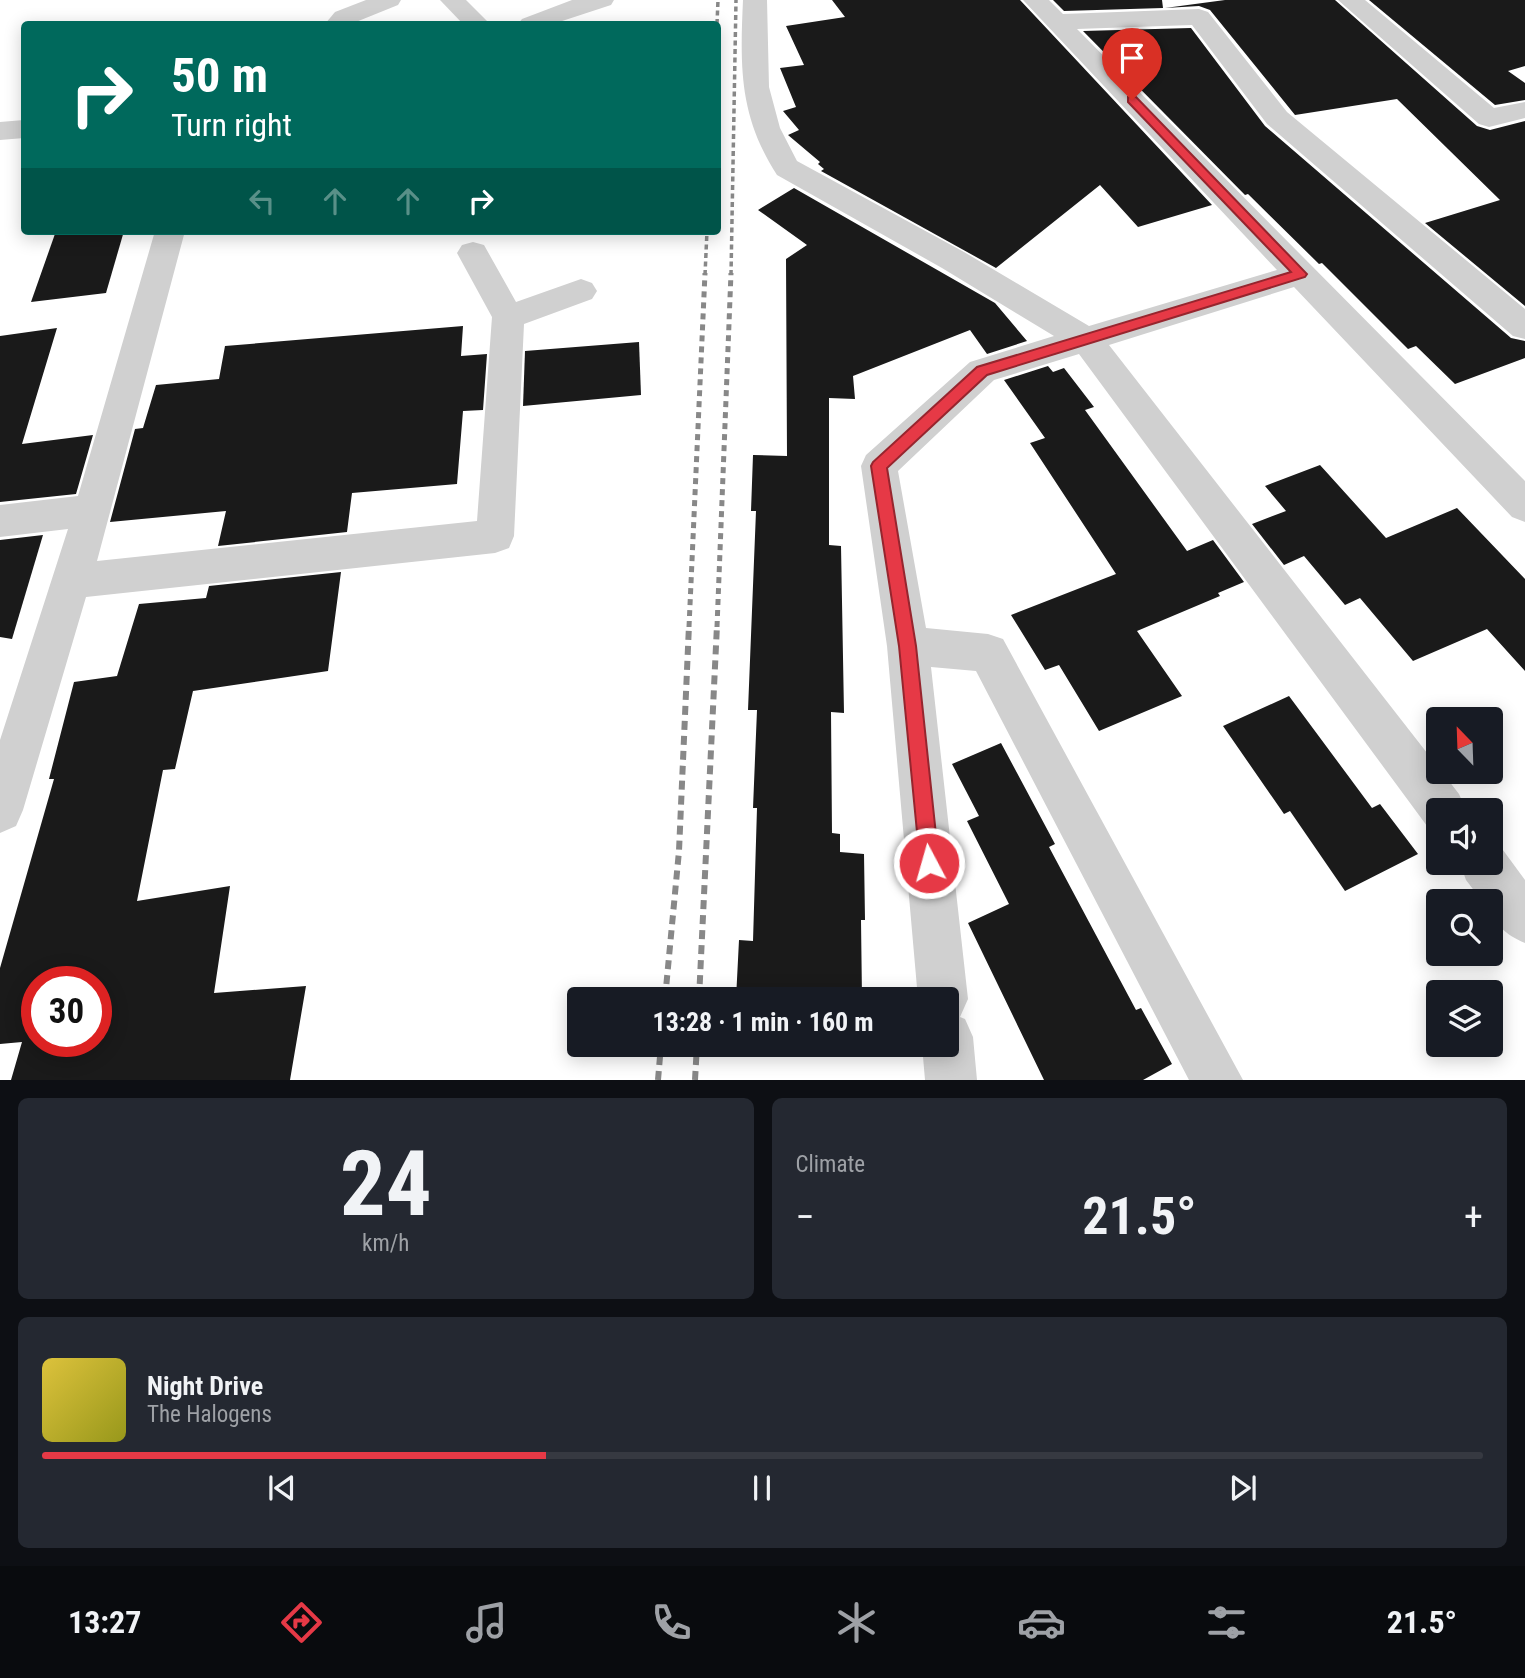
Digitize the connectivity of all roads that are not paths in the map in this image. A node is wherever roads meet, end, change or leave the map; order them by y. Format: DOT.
graph roads {
  1 [pos="389,0"];
  2 [pos="452,0"];
  3 [pos="603,0"];
  4 [pos="755,0"];
  5 [pos="1035,0"];
  6 [pos="1350,0"];
  7 [pos="341,21"];
  8 [pos="474,21"];
  9 [pos="540,21"];
  10 [pos="1057,22"];
  11 [pos="1525,110"];
  12 [pos="21,129"];
  13 [pos="0,131"];
  14 [pos="169,235"];
  15 [pos="473,253"];
  16 [pos="1300,274"];
  17 [pos="582,291"];
  18 [pos="508,317"];
  19 [pos="1525,327"];
  20 [pos="1088,341"];
  21 [pos="1525,506"];
  22 [pos="93,510"];
  23 [pos="0,521"];
  24 [pos="72,581"];
  25 [pos="908,646"];
  26 [pos="1434,798"];
  27 [pos="0,810"];
  28 [pos="1492,875"];
  29 [pos="1525,919"];
  30 [pos="942,987"];
  31 [pos="949,1057"];
  32 [pos="951,1080"];
  33 [pos="1217,1080"];
  1 -- 7 [label="street"];
  2 -- 8 [label="street"];
  3 -- 9 [label="street"];
  4 -- 20 [label="street"];
  5 -- 10 [label="street"];
  6 -- 11 [label="street"];
  10 -- 16 [label="street"];
  10 -- 19 [label="street"];
  12 -- 13 [label="street"];
  14 -- 22 [label="street"];
  15 -- 18 [label="street"];
  16 -- 20 [label="street"];
  16 -- 21 [label="street"];
  17 -- 18 [label="street"];
  18 -- 24 [label="street"];
  20 -- 25 [label="street"];
  20 -- 26 [label="street"];
  22 -- 23 [label="street"];
  22 -- 24 [label="street"];
  24 -- 27 [label="street"];
  25 -- 30 [label="street"];
  25 -- 33 [label="street"];
  28 -- 29 [label="street"];
  31 -- 32 [label="street"];
}
